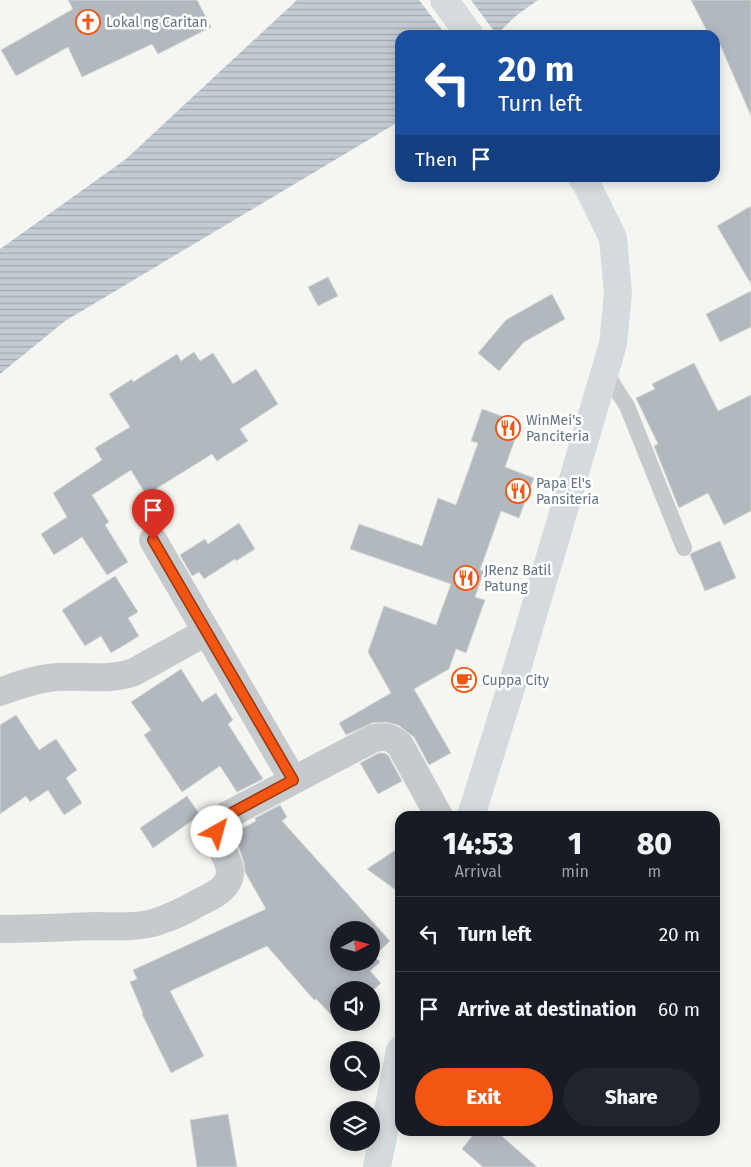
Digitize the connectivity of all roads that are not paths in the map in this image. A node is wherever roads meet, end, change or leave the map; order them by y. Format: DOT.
graph roads {
  1 [pos="444,0"];
  2 [pos="466,30"];
  3 [pos="585,182"];
  4 [pos="605,372"];
  5 [pos="153,540"];
  6 [pos="684,548"];
  7 [pos="206,632"];
  8 [pos="0,692"];
  9 [pos="293,780"];
  10 [pos="436,811"];
  11 [pos="472,811"];
  12 [pos="0,929"];
  13 [pos="395,1075"];
  14 [pos="377,1167"];
  1 -- 2 [label="highway"];
  3 -- 4 [label="highway"];
  4 -- 6 [label="lane"];
  4 -- 11 [label="highway"];
  5 -- 7 [label="street"];
  7 -- 8 [label="street"];
  7 -- 9 [label="street"];
  9 -- 10 [label="street"];
  9 -- 12 [label="street"];
  13 -- 14 [label="highway"];
}
